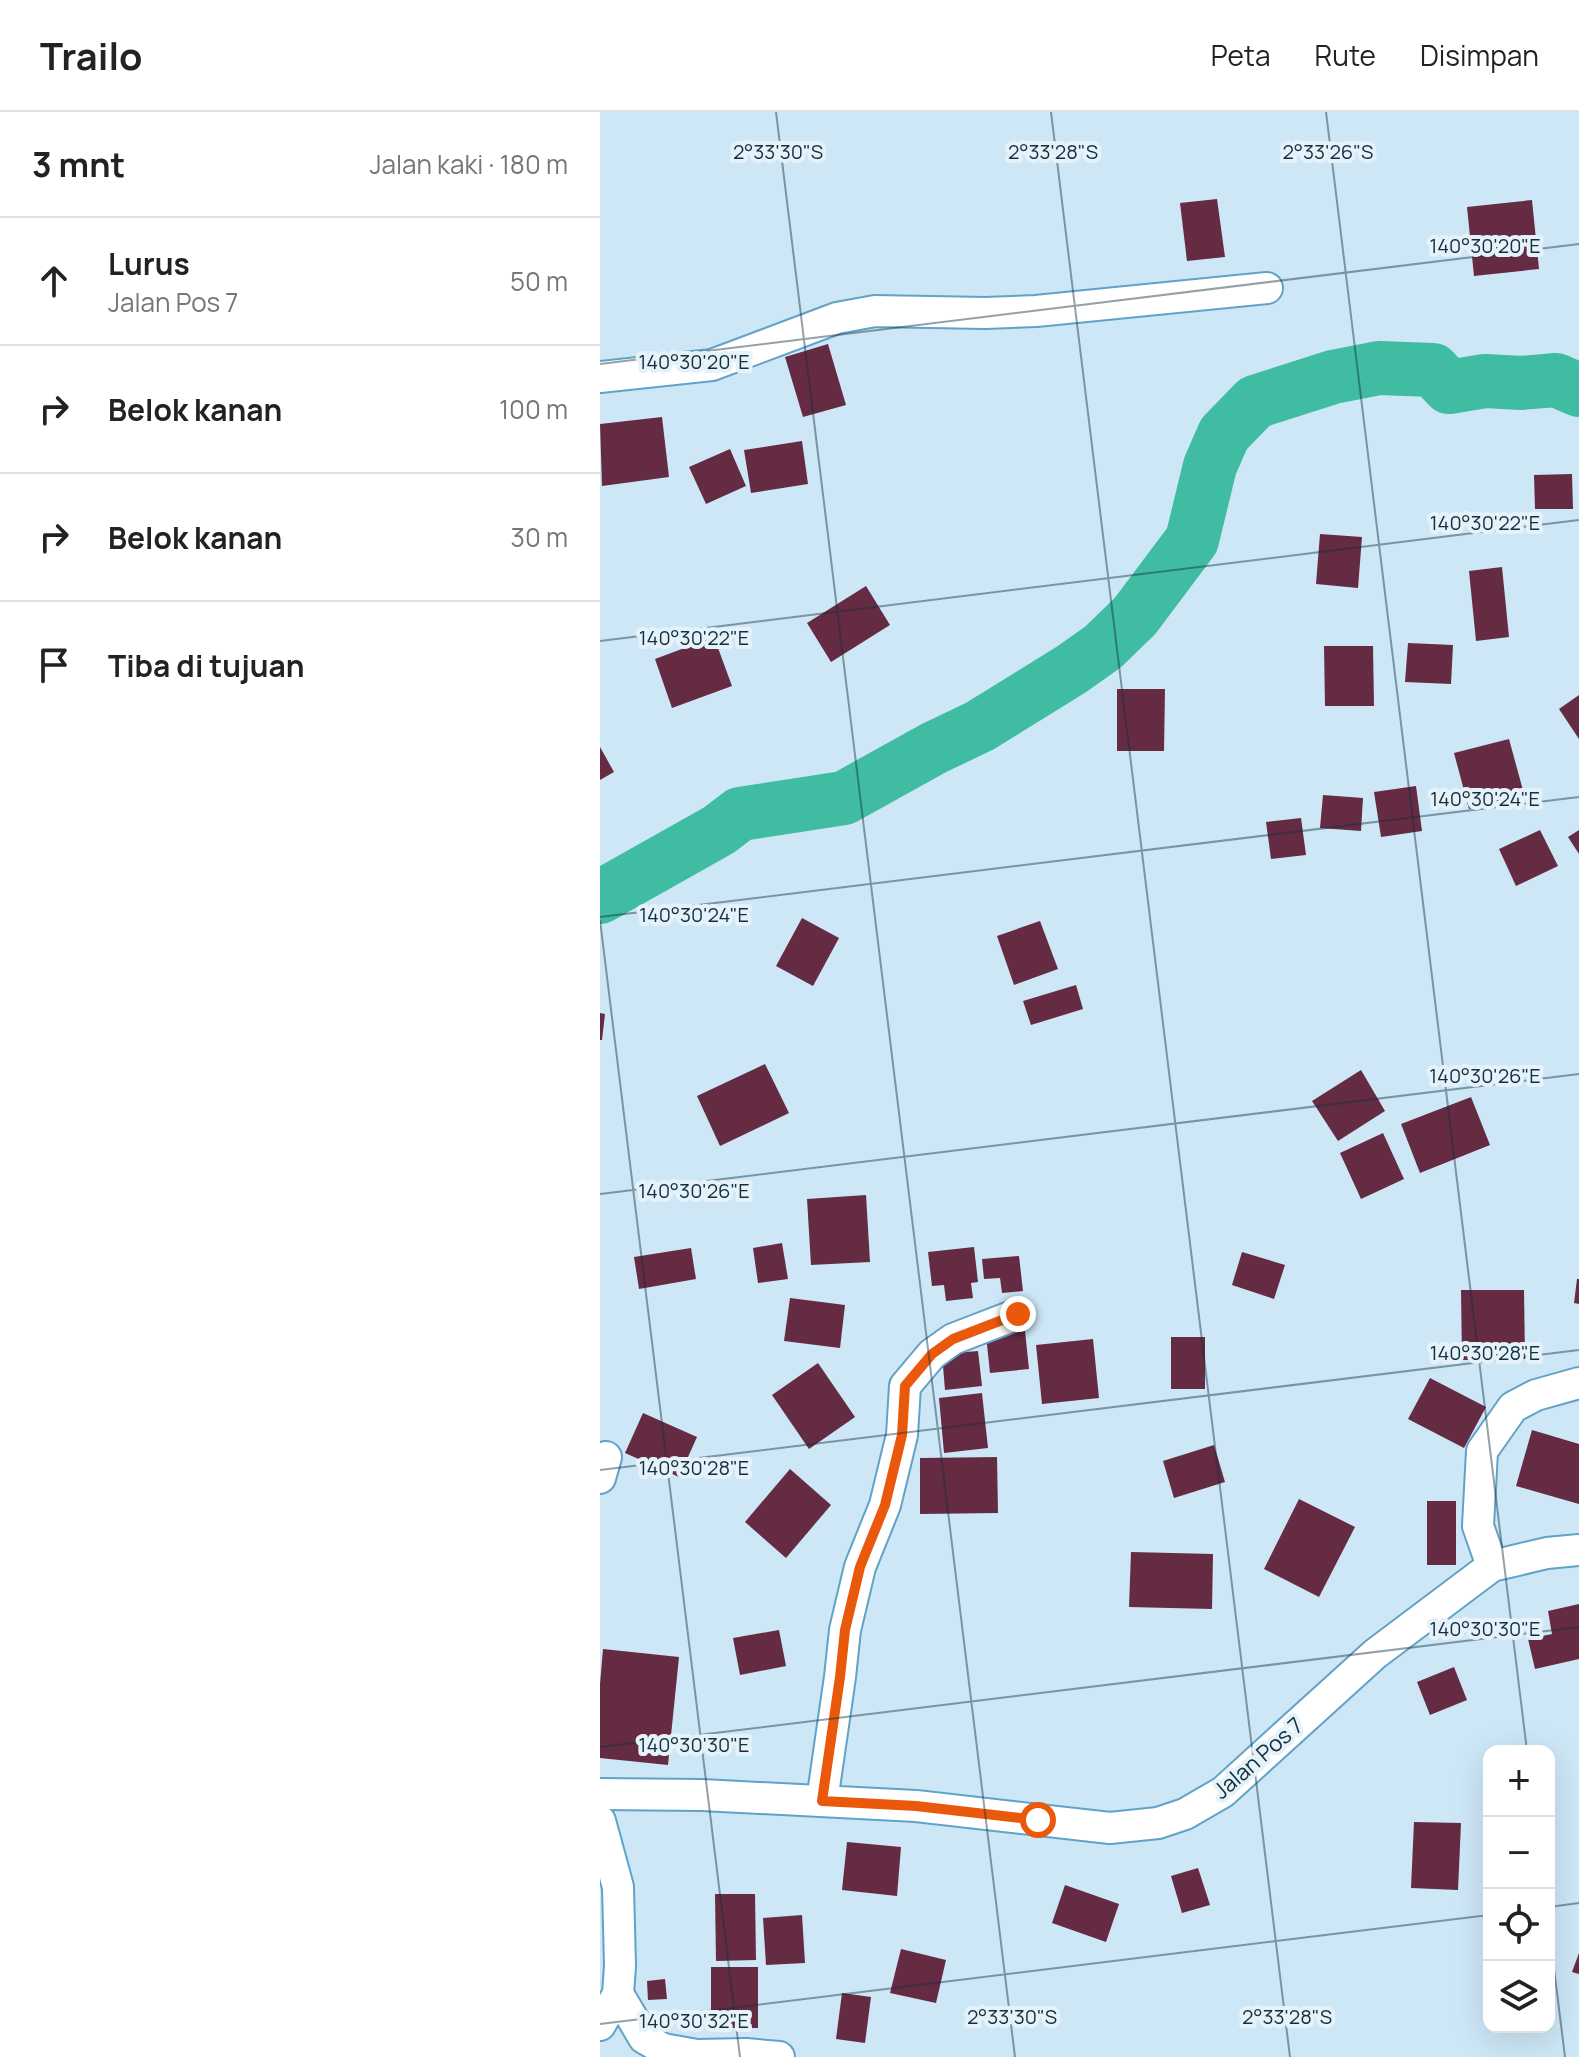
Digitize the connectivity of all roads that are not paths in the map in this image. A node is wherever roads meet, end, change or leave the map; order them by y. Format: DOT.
graph roads {
  1 [pos="1267,288"];
  2 [pos="600,377"];
  3 [pos="1018,1314"];
  4 [pos="1579,1383"];
  5 [pos="1579,1550"];
  6 [pos="1492,1566"];
  7 [pos="600,1794"];
  8 [pos="822,1801"];
  9 [pos="600,1821"];
  10 [pos="618,1994"];
  11 [pos="600,2025"];
  12 [pos="779,2057"];
  1 -- 2 [label="street"];
  3 -- 8 [label="street"];
  4 -- 6 [label="street"];
  5 -- 6 [label="street, Jalan Pos 7"];
  6 -- 8 [label="street, Jalan Pos 7"];
  7 -- 8 [label="street, Jalan Pos 7"];
  9 -- 10 [label="street"];
  10 -- 11 [label="street"];
  10 -- 12 [label="street"];
}
